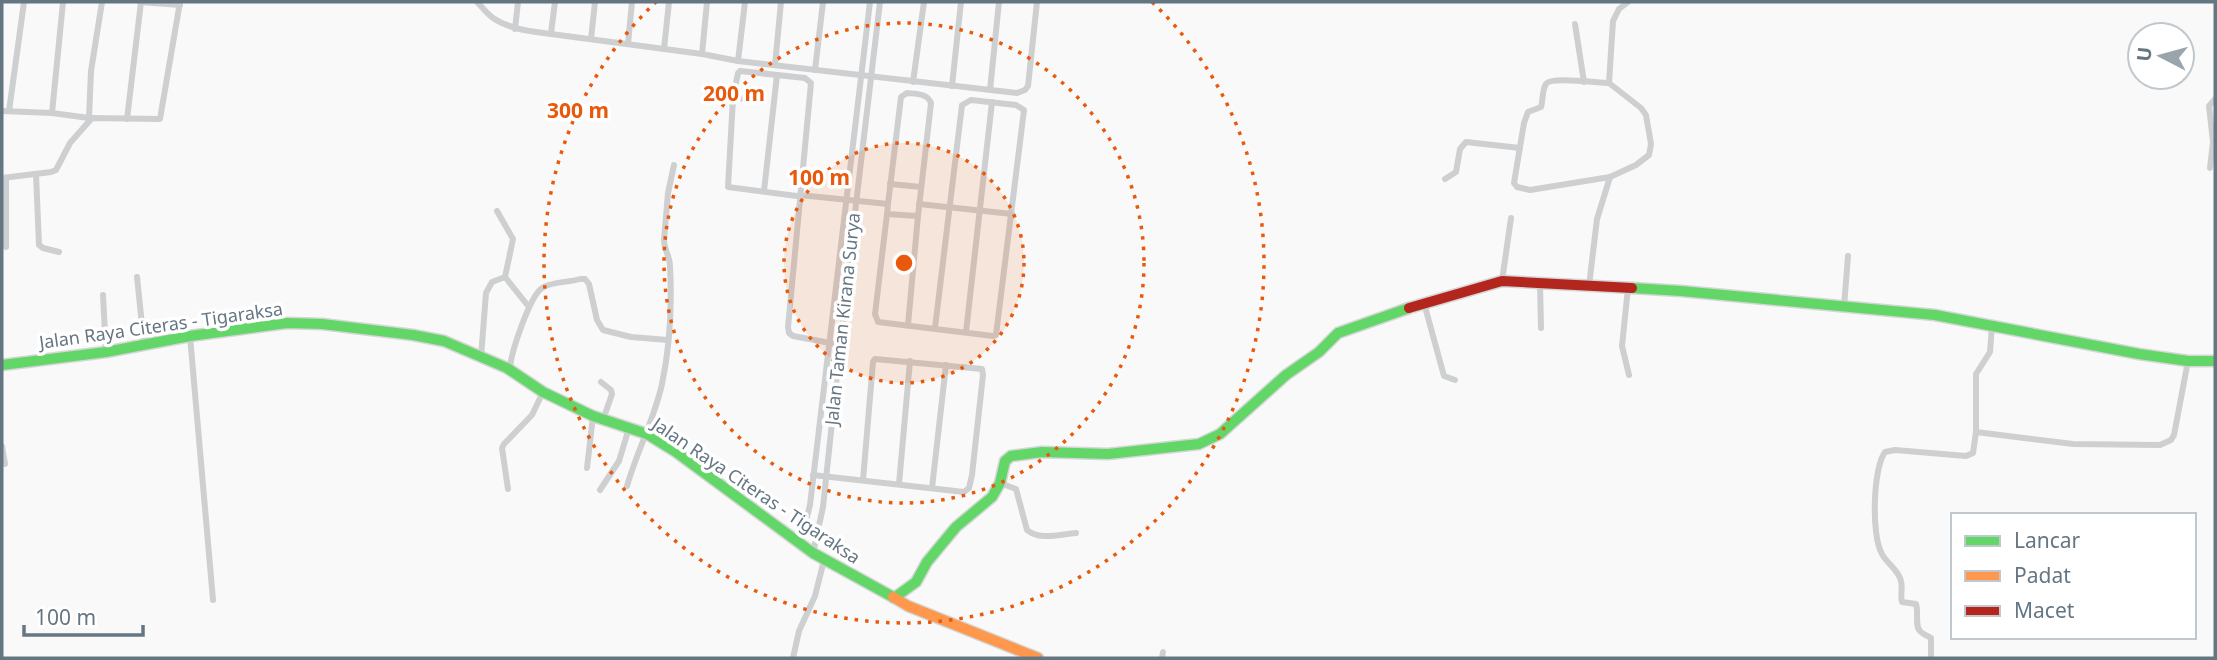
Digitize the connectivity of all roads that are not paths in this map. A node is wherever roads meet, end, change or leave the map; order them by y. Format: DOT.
graph roads {
  1 [pos="24,2"];
  2 [pos="63,2"];
  3 [pos="102,2"];
  4 [pos="141,2"];
  5 [pos="517,2"];
  6 [pos="555,2"];
  7 [pos="595,2"];
  8 [pos="632,2"];
  9 [pos="669,2"];
  10 [pos="707,2"];
  11 [pos="745,2"];
  12 [pos="782,2"];
  13 [pos="822,2"];
  14 [pos="870,2"];
  15 [pos="880,2"];
  16 [pos="923,2"];
  17 [pos="961,2"];
  18 [pos="999,2"];
  19 [pos="1037,2"];
  20 [pos="1629,2"];
  21 [pos="479,3"];
  22 [pos="180,4"];
  23 [pos="1575,24"];
  24 [pos="515,29"];
  25 [pos="551,33"];
  26 [pos="591,39"];
  27 [pos="628,44"];
  28 [pos="664,49"];
  29 [pos="702,54"];
  30 [pos="738,61"];
  31 [pos="775,65"];
  32 [pos="815,70"];
  33 [pos="777,75"];
  34 [pos="862,75"];
  35 [pos="871,76"];
  36 [pos="913,82"];
  37 [pos="1584,82"];
  38 [pos="1609,83"];
  39 [pos="952,86"];
  40 [pos="990,90"];
  41 [pos="733,98"];
  42 [pos="753,99"];
  43 [pos="2215,99"];
  44 [pos="992,102"];
  45 [pos="5,111"];
  46 [pos="52,113"];
  47 [pos="91,118"];
  48 [pos="127,119"];
  49 [pos="1520,148"];
  50 [pos="674,165"];
  51 [pos="2210,168"];
  52 [pos="36,174"];
  53 [pos="1610,177"];
  54 [pos="4,178"];
  55 [pos="1445,179"];
  56 [pos="890,184"];
  57 [pos="921,187"];
  58 [pos="764,191"];
  59 [pos="800,195"];
  60 [pos="847,201"];
  61 [pos="856,201"];
  62 [pos="888,204"];
  63 [pos="919,204"];
  64 [pos="949,207"];
  65 [pos="981,210"];
  66 [pos="498,211"];
  67 [pos="887,214"];
  68 [pos="1012,214"];
  69 [pos="918,216"];
  70 [pos="1511,218"];
  71 [pos="6,247"];
  72 [pos="59,252"];
  73 [pos="1848,256"];
  74 [pos="137,277"];
  75 [pos="505,277"];
  76 [pos="1502,281"];
  77 [pos="1540,284"];
  78 [pos="1589,286"];
  79 [pos="1628,288"];
  80 [pos="103,295"];
  81 [pos="1424,303"];
  82 [pos="529,307"];
  83 [pos="1844,307"];
  84 [pos="908,325"];
  85 [pos="1992,325"];
  86 [pos="934,328"];
  87 [pos="1541,328"];
  88 [pos="966,332"];
  89 [pos="190,336"];
  90 [pos="668,340"];
  91 [pos="829,343"];
  92 [pos="144,344"];
  93 [pos="841,345"];
  94 [pos="106,352"];
  95 [pos="481,357"];
  96 [pos="910,361"];
  97 [pos="2188,361"];
  98 [pos="2215,361"];
  99 [pos="2,365"];
  100 [pos="946,365"];
  101 [pos="510,370"];
  102 [pos="1629,375"];
  103 [pos="1455,380"];
  104 [pos="601,382"];
  105 [pos="543,391"];
  106 [pos="598,418"];
  107 [pos="629,428"];
  108 [pos="1976,432"];
  109 [pos="648,434"];
  110 [pos="2,446"];
  111 [pos="5,464"];
  112 [pos="587,468"];
  113 [pos="813,475"];
  114 [pos="825,475"];
  115 [pos="863,480"];
  116 [pos="1000,483"];
  117 [pos="899,484"];
  118 [pos="627,486"];
  119 [pos="932,488"];
  120 [pos="508,489"];
  121 [pos="600,490"];
  122 [pos="1076,533"];
  123 [pos="800,544"];
  124 [pos="813,553"];
  125 [pos="824,560"];
  126 [pos="894,598"];
  127 [pos="213,600"];
  128 [pos="793,658"];
  129 [pos="1036,658"];
  130 [pos="1931,658"];
  1 -- 45 [label="street"];
  2 -- 46 [label="street"];
  3 -- 47 [label="street"];
  4 -- 22 [label="street"];
  4 -- 48 [label="street"];
  5 -- 24 [label="street"];
  6 -- 25 [label="street"];
  7 -- 26 [label="street"];
  8 -- 27 [label="street"];
  9 -- 28 [label="street"];
  10 -- 29 [label="street"];
  11 -- 30 [label="street"];
  12 -- 31 [label="street"];
  13 -- 32 [label="street"];
  14 -- 34 [label="street, Jalan Taman Kirana Surya"];
  15 -- 35 [label="street, Jalan Taman Kirana Surya"];
  16 -- 36 [label="street"];
  17 -- 39 [label="street"];
  18 -- 40 [label="street"];
  19 -- 40 [label="street"];
  20 -- 38 [label="street"];
  21 -- 24 [label="street"];
  22 -- 48 [label="street"];
  23 -- 37 [label="street"];
  24 -- 25 [label="street"];
  25 -- 26 [label="street"];
  26 -- 27 [label="street"];
  27 -- 28 [label="street"];
  28 -- 29 [label="street"];
  29 -- 30 [label="street"];
  30 -- 31 [label="street"];
  31 -- 32 [label="street"];
  32 -- 34 [label="street"];
  33 -- 41 [label="street"];
  33 -- 58 [label="street"];
  33 -- 59 [label="street"];
  34 -- 35 [label="street"];
  34 -- 60 [label="street, Jalan Taman Kirana Surya"];
  35 -- 36 [label="street"];
  35 -- 61 [label="street, Jalan Taman Kirana Surya"];
  36 -- 39 [label="street"];
  37 -- 38 [label="street"];
  37 -- 49 [label="street"];
  38 -- 53 [label="street"];
  39 -- 40 [label="street"];
  41 -- 42 [label="street"];
  41 -- 58 [label="street"];
  43 -- 51 [label="street"];
  44 -- 64 [label="street"];
  44 -- 65 [label="street"];
  44 -- 68 [label="street"];
  45 -- 46 [label="street"];
  46 -- 47 [label="street"];
  47 -- 48 [label="street"];
  47 -- 52 [label="street"];
  49 -- 53 [label="street"];
  49 -- 55 [label="street"];
  50 -- 90 [label="street"];
  52 -- 54 [label="street"];
  52 -- 72 [label="street"];
  53 -- 78 [label="street"];
  54 -- 71 [label="street"];
  56 -- 57 [label="street"];
  56 -- 57 [label="street"];
  56 -- 62 [label="street"];
  57 -- 63 [label="street"];
  58 -- 59 [label="street"];
  59 -- 60 [label="street"];
  59 -- 91 [label="street"];
  60 -- 61 [label="street"];
  60 -- 91 [label="street, Jalan Taman Kirana Surya"];
  61 -- 62 [label="street"];
  61 -- 93 [label="street, Jalan Taman Kirana Surya"];
  62 -- 67 [label="street"];
  63 -- 64 [label="street"];
  63 -- 69 [label="street"];
  64 -- 65 [label="street"];
  64 -- 86 [label="street"];
  65 -- 68 [label="street"];
  65 -- 88 [label="street"];
  66 -- 75 [label="street"];
  67 -- 69 [label="street"];
  67 -- 84 [label="street"];
  68 -- 88 [label="street"];
  69 -- 84 [label="street"];
  70 -- 76 [label="street"];
  73 -- 83 [label="street"];
  74 -- 92 [label="street"];
  75 -- 82 [label="street"];
  75 -- 95 [label="street"];
  76 -- 77 [label="street"];
  76 -- 81 [label="street"];
  77 -- 78 [label="street"];
  77 -- 87 [label="street"];
  78 -- 79 [label="street"];
  79 -- 83 [label="street"];
  79 -- 102 [label="street"];
  80 -- 94 [label="street"];
  81 -- 103 [label="street"];
  81 -- 116 [label="street"];
  82 -- 90 [label="street"];
  82 -- 101 [label="street"];
  83 -- 85 [label="street"];
  84 -- 86 [label="street"];
  85 -- 97 [label="street"];
  85 -- 108 [label="street"];
  86 -- 88 [label="street"];
  89 -- 92 [label="street, Jalan Raya Citeras - Tigaraksa"];
  89 -- 95 [label="street, Jalan Raya Citeras - Tigaraksa"];
  89 -- 127 [label="street"];
  90 -- 109 [label="street"];
  91 -- 93 [label="street"];
  91 -- 113 [label="street, Jalan Taman Kirana Surya"];
  92 -- 94 [label="street, Jalan Raya Citeras - Tigaraksa"];
  93 -- 114 [label="street, Jalan Taman Kirana Surya"];
  94 -- 99 [label="street, Jalan Raya Citeras - Tigaraksa"];
  95 -- 101 [label="street, Jalan Raya Citeras - Tigaraksa"];
  96 -- 100 [label="street"];
  96 -- 115 [label="street"];
  96 -- 117 [label="street"];
  97 -- 98 [label="street"];
  97 -- 108 [label="street"];
  100 -- 119 [label="street"];
  100 -- 119 [label="street"];
  101 -- 105 [label="street, Jalan Raya Citeras - Tigaraksa"];
  104 -- 106 [label="street"];
  105 -- 106 [label="street, Jalan Raya Citeras - Tigaraksa"];
  105 -- 120 [label="street"];
  106 -- 107 [label="street, Jalan Raya Citeras - Tigaraksa"];
  106 -- 112 [label="street"];
  107 -- 109 [label="street, Jalan Raya Citeras - Tigaraksa"];
  107 -- 121 [label="street"];
  108 -- 130 [label="street"];
  109 -- 118 [label="street"];
  109 -- 123 [label="street, Jalan Raya Citeras - Tigaraksa"];
  110 -- 111 [label="street"];
  113 -- 114 [label="street"];
  113 -- 123 [label="street, Jalan Taman Kirana Surya"];
  114 -- 115 [label="street"];
  114 -- 124 [label="street, Jalan Taman Kirana Surya"];
  115 -- 117 [label="street"];
  116 -- 122 [label="street"];
  116 -- 126 [label="street"];
  117 -- 119 [label="street"];
  123 -- 124 [label="street, Jalan Raya Citeras - Tigaraksa"];
  124 -- 125 [label="street, Jalan Raya Citeras - Tigaraksa"];
  125 -- 126 [label="street, Jalan Raya Citeras - Tigaraksa"];
  125 -- 128 [label="street"];
  126 -- 129 [label="street, Jalan Raya Citeras - Tigaraksa"];
}
